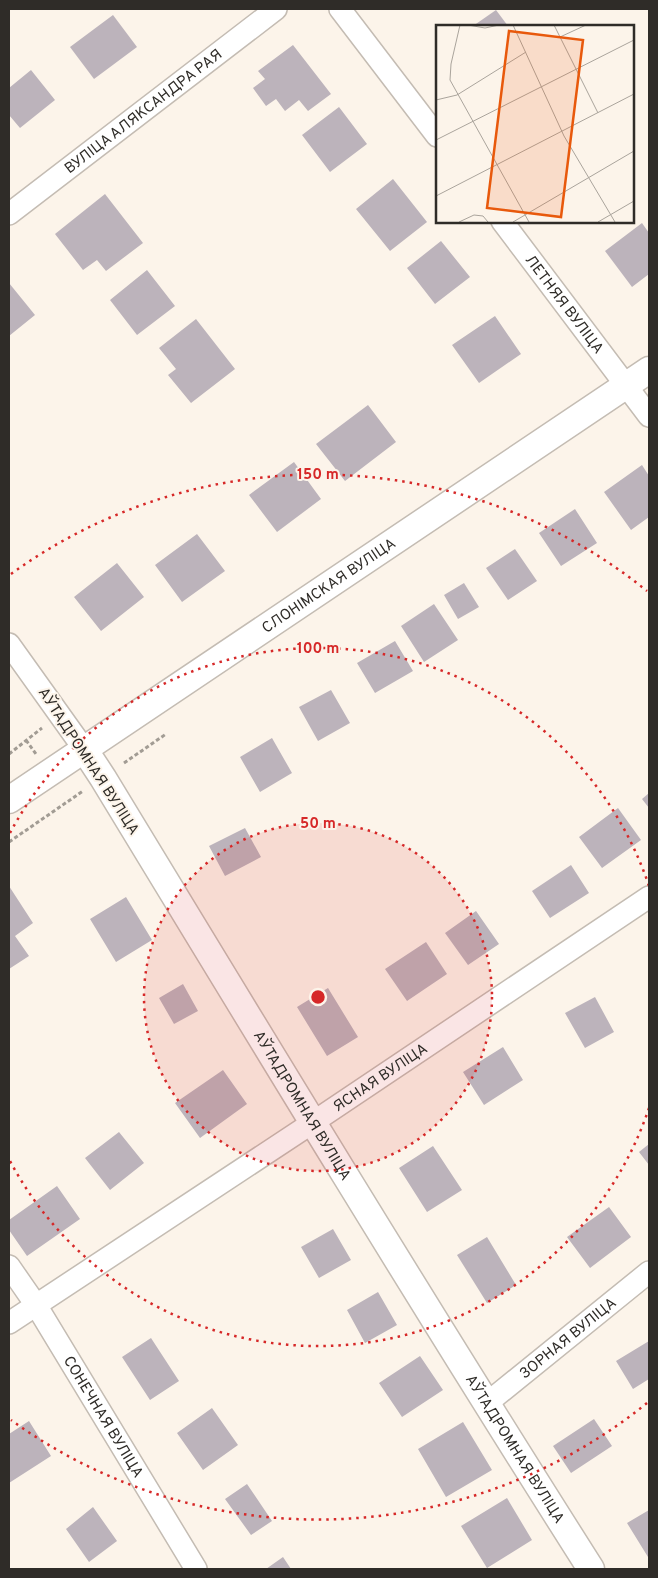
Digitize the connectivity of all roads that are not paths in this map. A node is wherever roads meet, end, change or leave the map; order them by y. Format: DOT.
graph roads {
  1 [pos="276,9"];
  2 [pos="340,9"];
  3 [pos="436,135"];
  4 [pos="9,214"];
  5 [pos="503,222"];
  6 [pos="649,370"];
  7 [pos="627,385"];
  8 [pos="649,416"];
  9 [pos="9,644"];
  10 [pos="84,749"];
  11 [pos="9,800"];
  12 [pos="649,897"];
  13 [pos="312,1123"];
  14 [pos="9,1266"];
  15 [pos="649,1272"];
  16 [pos="36,1305"];
  17 [pos="9,1323"];
  18 [pos="486,1404"];
  19 [pos="196,1569"];
  20 [pos="591,1569"];
  1 -- 4 [label="street, ВУЛІЦА АЛЯКСАНДРА РАЯ"];
  2 -- 3 [label="street"];
  5 -- 7 [label="street, ЛЕТНЯЯ ВУЛІЦА"];
  6 -- 7 [label="street, СЛОНІМСКАЯ ВУЛІЦА"];
  7 -- 8 [label="street, ЛЕТНЯЯ ВУЛІЦА"];
  7 -- 10 [label="street, СЛОНІМСКАЯ ВУЛІЦА"];
  9 -- 10 [label="street, АЎТАДРОМНАЯ ВУЛІЦА"];
  10 -- 11 [label="street, СЛОНІМСКАЯ ВУЛІЦА"];
  10 -- 13 [label="street, АЎТАДРОМНАЯ ВУЛІЦА"];
  12 -- 13 [label="street, ЯСНАЯ ВУЛІЦА"];
  13 -- 16 [label="street, ЯСНАЯ ВУЛІЦА"];
  13 -- 18 [label="street, АЎТАДРОМНАЯ ВУЛІЦА"];
  14 -- 16 [label="street, СОНЕЧНАЯ ВУЛІЦА"];
  15 -- 18 [label="street, ЗОРНАЯ ВУЛІЦА"];
  16 -- 17 [label="street, ЯСНАЯ ВУЛІЦА"];
  16 -- 19 [label="street, СОНЕЧНАЯ ВУЛІЦА"];
  18 -- 20 [label="street, АЎТАДРОМНАЯ ВУЛІЦА"];
}
